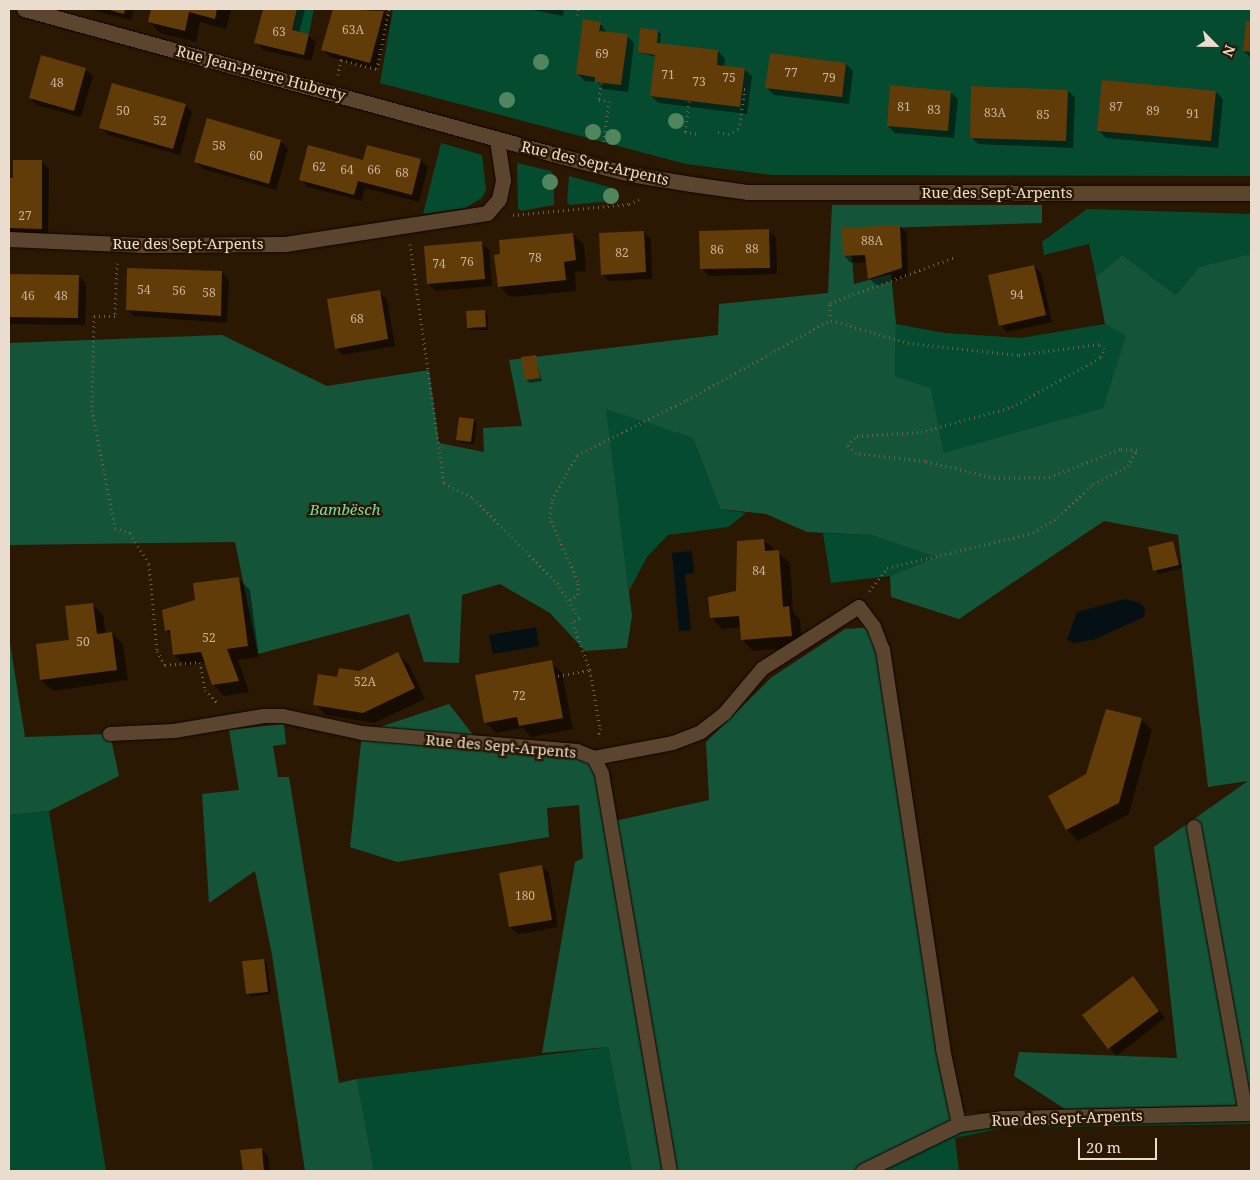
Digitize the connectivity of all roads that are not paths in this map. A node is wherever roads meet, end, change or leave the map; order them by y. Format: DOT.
graph roads {
  1 [pos="24,9"];
  2 [pos="497,140"];
  3 [pos="1251,193"];
  4 [pos="9,239"];
  5 [pos="110,734"];
  6 [pos="594,758"];
  7 [pos="1194,827"];
  8 [pos="1248,1113"];
  9 [pos="959,1124"];
  10 [pos="670,1171"];
  11 [pos="863,1171"];
  1 -- 2 [label="street, Rue Jean-Pierre Huberty"];
  2 -- 3 [label="street, Rue des Sept-Arpents"];
  2 -- 4 [label="street, Rue des Sept-Arpents"];
  5 -- 6 [label="lane, Rue des Sept-Arpents"];
  6 -- 9 [label="lane"];
  6 -- 10 [label="lane, Rue des Sept-Arpents"];
  7 -- 8 [label="lane"];
  8 -- 9 [label="street, Rue des Sept-Arpents"];
  9 -- 11 [label="street, Rue des Sept-Arpents"];
}
